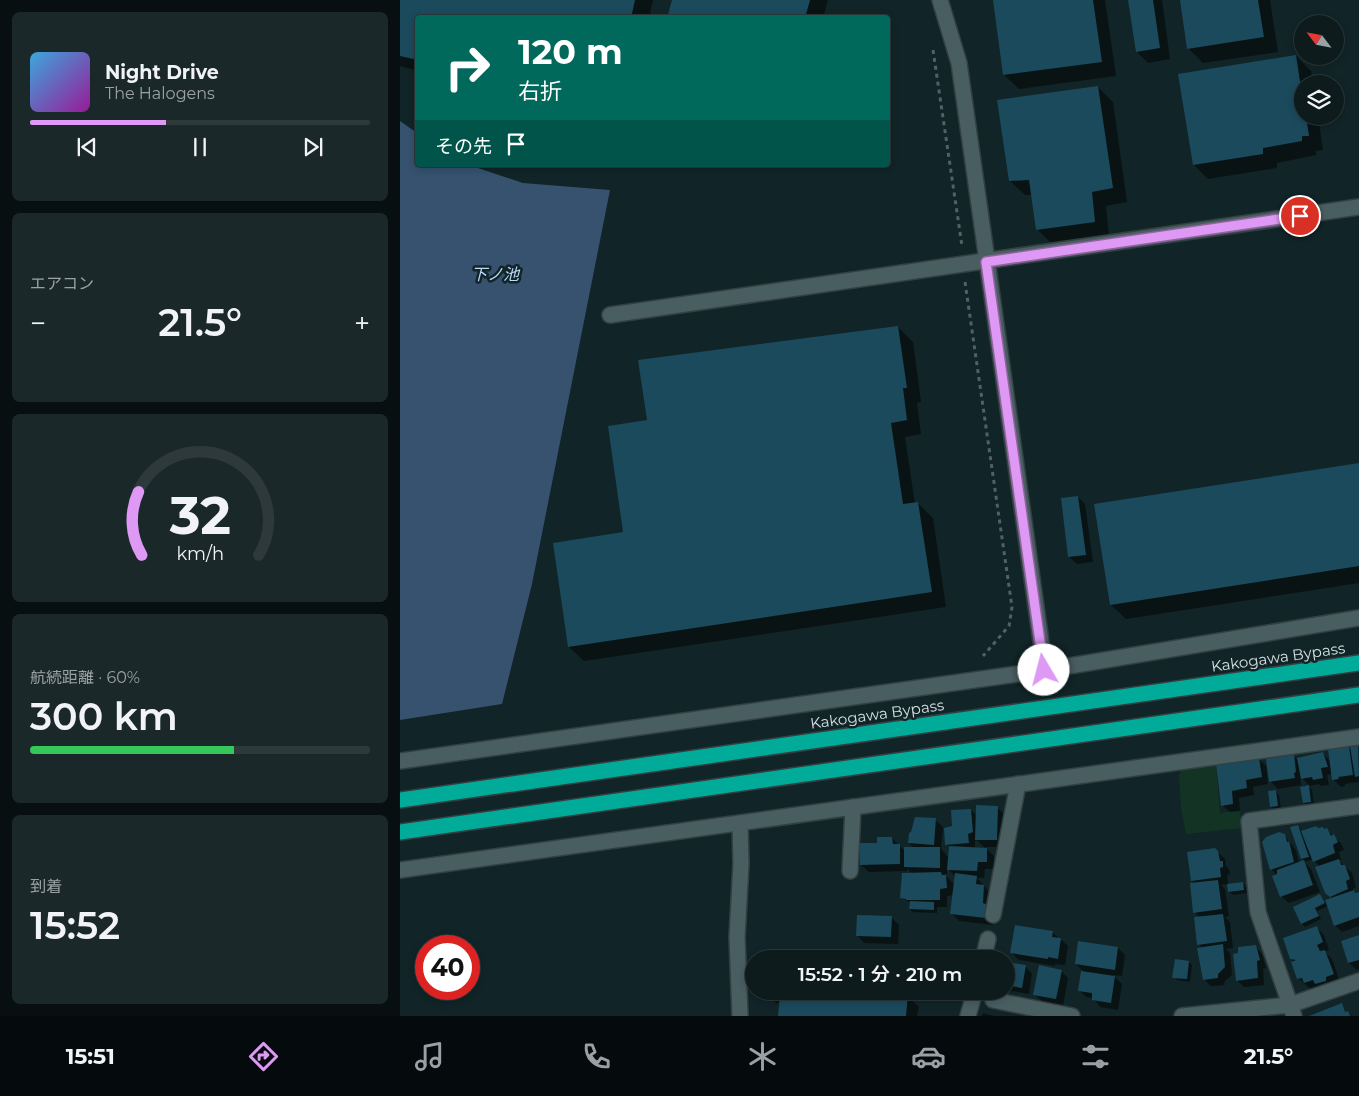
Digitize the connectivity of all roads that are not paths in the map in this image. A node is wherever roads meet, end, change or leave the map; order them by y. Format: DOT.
graph roads {
  1 [pos="940,0"];
  2 [pos="1359,207"];
  3 [pos="986,262"];
  4 [pos="610,315"];
  5 [pos="1359,618"];
  6 [pos="1359,663"];
  7 [pos="1044,670"];
  8 [pos="1359,695"];
  9 [pos="1359,737"];
  10 [pos="400,762"];
  11 [pos="1018,784"];
  12 [pos="400,800"];
  13 [pos="853,807"];
  14 [pos="1357,811"];
  15 [pos="740,823"];
  16 [pos="400,832"];
  17 [pos="400,870"];
  18 [pos="850,871"];
  19 [pos="993,915"];
  20 [pos="988,939"];
  21 [pos="985,950"];
  22 [pos="1359,981"];
  23 [pos="972,1000"];
  24 [pos="993,1000"];
  25 [pos="1292,1011"];
  26 [pos="1038,1013"];
  27 [pos="1221,1014"];
  28 [pos="740,1016"];
  29 [pos="968,1016"];
  30 [pos="1072,1016"];
  31 [pos="1182,1016"];
  1 -- 3 [label="street"];
  2 -- 3 [label="street"];
  3 -- 4 [label="street"];
  3 -- 7 [label="street"];
  5 -- 7 [label="street"];
  6 -- 12 [label="highway, Kakogawa Bypass"];
  7 -- 10 [label="street"];
  8 -- 16 [label="highway"];
  9 -- 11 [label="street"];
  11 -- 13 [label="street"];
  11 -- 19 [label="street"];
  13 -- 15 [label="street"];
  13 -- 18 [label="street"];
  14 -- 25 [label="street"];
  15 -- 17 [label="street"];
  15 -- 28 [label="street"];
  20 -- 21 [label="street"];
  22 -- 25 [label="street"];
  23 -- 29 [label="street"];
  24 -- 26 [label="street"];
  25 -- 27 [label="street"];
  26 -- 30 [label="street"];
  27 -- 31 [label="street"];
}
